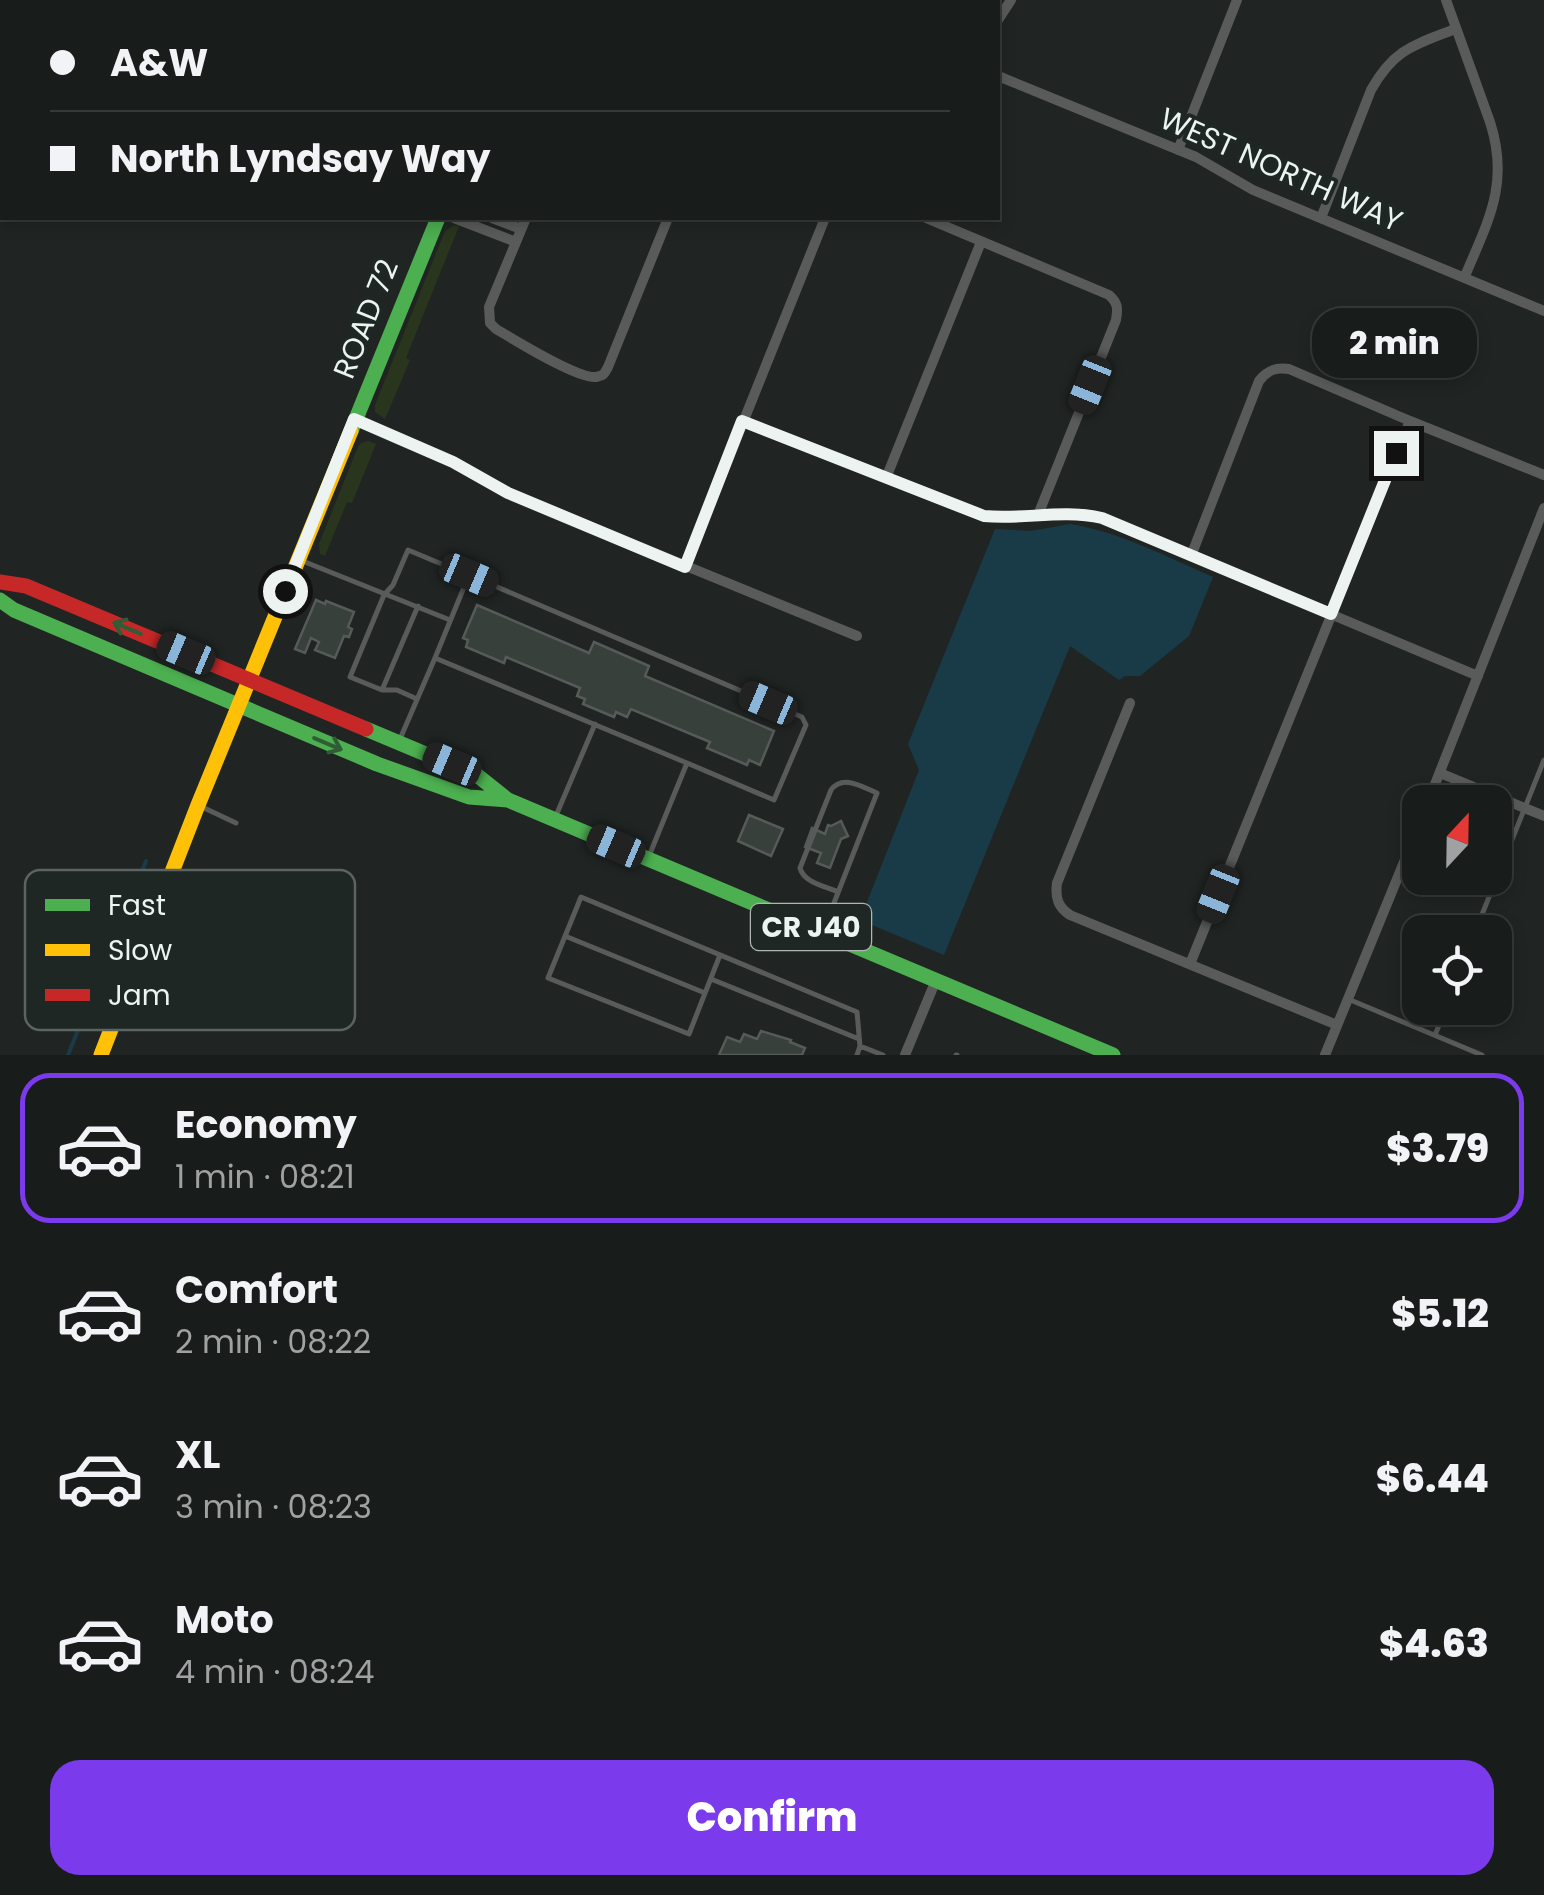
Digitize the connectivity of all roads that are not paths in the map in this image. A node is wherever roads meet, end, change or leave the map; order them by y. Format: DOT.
graph roads {
  1 [pos="1238,0"];
  2 [pos="1446,0"];
  3 [pos="1455,28"];
  4 [pos="1000,77"];
  5 [pos="1178,150"];
  6 [pos="1321,218"];
  7 [pos="437,220"];
  8 [pos="459,220"];
  9 [pos="667,220"];
  10 [pos="824,220"];
  11 [pos="931,220"];
  12 [pos="523,223"];
  13 [pos="516,242"];
  14 [pos="981,242"];
  15 [pos="1465,276"];
  16 [pos="1544,311"];
  17 [pos="354,419"];
  18 [pos="742,421"];
  19 [pos="1410,421"];
  20 [pos="1544,475"];
  21 [pos="886,478"];
  22 [pos="1544,508"];
  23 [pos="1038,515"];
  24 [pos="1191,556"];
  25 [pos="298,559"];
  26 [pos="685,567"];
  27 [pos="469,575"];
  28 [pos="0,582"];
  29 [pos="384,595"];
  30 [pos="0,600"];
  31 [pos="418,606"];
  32 [pos="1331,614"];
  33 [pos="450,620"];
  34 [pos="857,636"];
  35 [pos="435,658"];
  36 [pos="1478,676"];
  37 [pos="249,680"];
  38 [pos="382,690"];
  39 [pos="417,699"];
  40 [pos="1130,703"];
  41 [pos="238,706"];
  42 [pos="595,724"];
  43 [pos="399,742"];
  44 [pos="1544,760"];
  45 [pos="687,764"];
  46 [pos="1440,773"];
  47 [pos="1435,785"];
  48 [pos="508,800"];
  49 [pos="198,806"];
  50 [pos="1525,808"];
  51 [pos="1544,816"];
  52 [pos="554,820"];
  53 [pos="236,822"];
  54 [pos="648,858"];
  55 [pos="1402,867"];
  56 [pos="173,870"];
  57 [pos="838,892"];
  58 [pos="1483,915"];
  59 [pos="822,932"];
  60 [pos="566,936"];
  61 [pos="720,955"];
  62 [pos="1190,964"];
  63 [pos="711,978"];
  64 [pos="936,980"];
  65 [pos="705,993"];
  66 [pos="1348,999"];
  67 [pos="1439,1025"];
  68 [pos="1337,1026"];
  69 [pos="111,1030"];
  70 [pos="1434,1036"];
  71 [pos="860,1043"];
  72 [pos="101,1055"];
  73 [pos="857,1055"];
  74 [pos="882,1055"];
  75 [pos="905,1055"];
  76 [pos="1113,1055"];
  77 [pos="1325,1055"];
  78 [pos="1482,1055"];
  1 -- 5 [label="street"];
  2 -- 3 [label="street"];
  3 -- 6 [label="street"];
  3 -- 15 [label="street"];
  4 -- 5 [label="street, WEST NORTH WAY"];
  5 -- 6 [label="street, WEST NORTH WAY"];
  6 -- 15 [label="street, WEST NORTH WAY"];
  7 -- 17 [label="main road, ROAD 72"];
  8 -- 13 [label="street"];
  9 -- 13 [label="street"];
  10 -- 18 [label="street"];
  11 -- 14 [label="street"];
  12 -- 13 [label="street"];
  14 -- 21 [label="street"];
  14 -- 23 [label="street"];
  15 -- 16 [label="street, WEST NORTH WAY"];
  17 -- 25 [label="main road, ROAD 72"];
  17 -- 26 [label="street"];
  18 -- 21 [label="street"];
  18 -- 26 [label="street"];
  19 -- 20 [label="street"];
  19 -- 24 [label="street"];
  19 -- 32 [label="street"];
  21 -- 23 [label="street"];
  22 -- 36 [label="street"];
  23 -- 24 [label="street"];
  24 -- 32 [label="street"];
  25 -- 29 [label="lane"];
  25 -- 37 [label="main road, ROAD 72"];
  26 -- 34 [label="street"];
  27 -- 29 [label="lane"];
  27 -- 33 [label="lane"];
  27 -- 45 [label="lane"];
  37 -- 28 [label="main road, CR J40, one-way"];
  29 -- 31 [label="lane"];
  29 -- 38 [label="lane"];
  30 -- 41 [label="main road, CR J40"];
  31 -- 33 [label="lane"];
  31 -- 38 [label="lane"];
  32 -- 36 [label="street"];
  32 -- 62 [label="street"];
  33 -- 35 [label="lane"];
  35 -- 39 [label="lane"];
  35 -- 42 [label="lane"];
  36 -- 46 [label="street"];
  37 -- 41 [label="main road, ROAD 72"];
  37 -- 43 [label="main road, CR J40"];
  38 -- 39 [label="lane"];
  39 -- 43 [label="lane"];
  40 -- 62 [label="street"];
  41 -- 48 [label="main road, CR J40, one-way"];
  41 -- 49 [label="main road, ROAD 72"];
  42 -- 45 [label="lane"];
  42 -- 52 [label="lane"];
  43 -- 48 [label="main road, CR J40"];
  44 -- 50 [label="lane"];
  45 -- 54 [label="lane"];
  46 -- 47 [label="street"];
  46 -- 50 [label="street"];
  48 -- 52 [label="main road, CR J40"];
  49 -- 53 [label="lane"];
  49 -- 56 [label="main road, ROAD 72"];
  50 -- 51 [label="street"];
  50 -- 58 [label="lane"];
  52 -- 54 [label="main road, CR J40"];
  54 -- 59 [label="main road, CR J40"];
  55 -- 66 [label="street"];
  57 -- 57 [label="lane"];
  57 -- 59 [label="lane"];
  59 -- 64 [label="main road, CR J40"];
  60 -- 61 [label="lane"];
  60 -- 65 [label="lane"];
  60 -- 65 [label="lane"];
  61 -- 63 [label="lane"];
  61 -- 71 [label="lane"];
  62 -- 68 [label="street"];
  63 -- 65 [label="lane"];
  63 -- 71 [label="lane"];
  64 -- 75 [label="street"];
  64 -- 76 [label="main road, CR J40"];
  66 -- 68 [label="street"];
  66 -- 70 [label="lane"];
  67 -- 70 [label="lane"];
  68 -- 77 [label="street"];
  69 -- 72 [label="main road, ROAD 72"];
  70 -- 78 [label="lane"];
  71 -- 73 [label="lane"];
  71 -- 74 [label="lane"];
}
